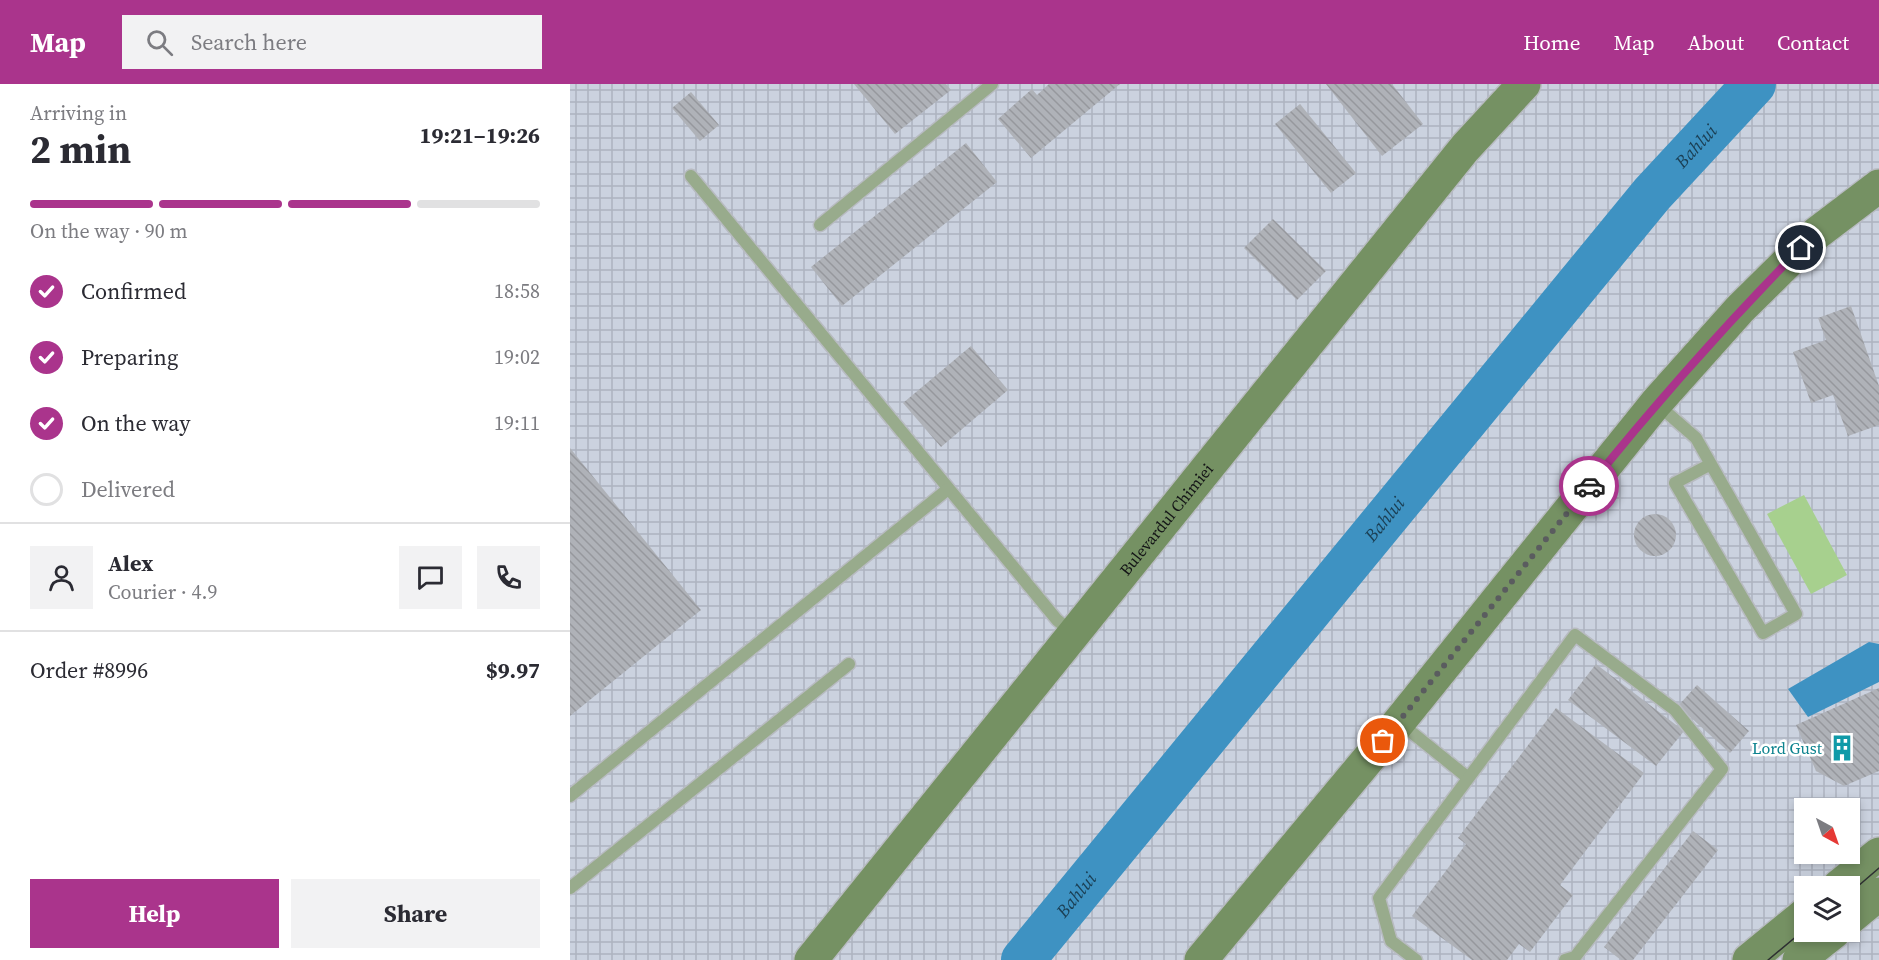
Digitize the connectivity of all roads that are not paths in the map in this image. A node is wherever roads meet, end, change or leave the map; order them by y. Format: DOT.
graph roads {
  1 [pos="992,84"];
  2 [pos="1524,84"];
  3 [pos="691,176"];
  4 [pos="1879,186"];
  5 [pos="820,225"];
  6 [pos="1656,403"];
  7 [pos="1710,464"];
  8 [pos="948,489"];
  9 [pos="1074,634"];
  10 [pos="849,664"];
  11 [pos="1399,722"];
  12 [pos="1467,777"];
  13 [pos="570,796"];
  14 [pos="1879,854"];
  15 [pos="1852,876"];
  16 [pos="570,888"];
  17 [pos="1879,894"];
  18 [pos="1860,910"];
  19 [pos="1794,923"];
  20 [pos="1822,942"];
  21 [pos="811,960"];
  22 [pos="1202,960"];
  23 [pos="1416,960"];
  24 [pos="1565,960"];
  25 [pos="1749,960"];
  26 [pos="1799,960"];
  1 -- 5 [label="lane"];
  2 -- 9 [label="street, Bulevardul Chimiei"];
  3 -- 8 [label="lane"];
  4 -- 6 [label="street"];
  6 -- 7 [label="lane"];
  6 -- 11 [label="street"];
  7 -- 7 [label="lane"];
  8 -- 9 [label="lane"];
  8 -- 13 [label="lane"];
  9 -- 21 [label="street, Bulevardul Chimiei"];
  10 -- 16 [label="lane"];
  11 -- 12 [label="lane"];
  11 -- 22 [label="street"];
  12 -- 23 [label="lane"];
  12 -- 24 [label="lane"];
  14 -- 15 [label="street"];
  17 -- 18 [label="street"];
  19 -- 25 [label="street"];
  20 -- 26 [label="street"];
}
